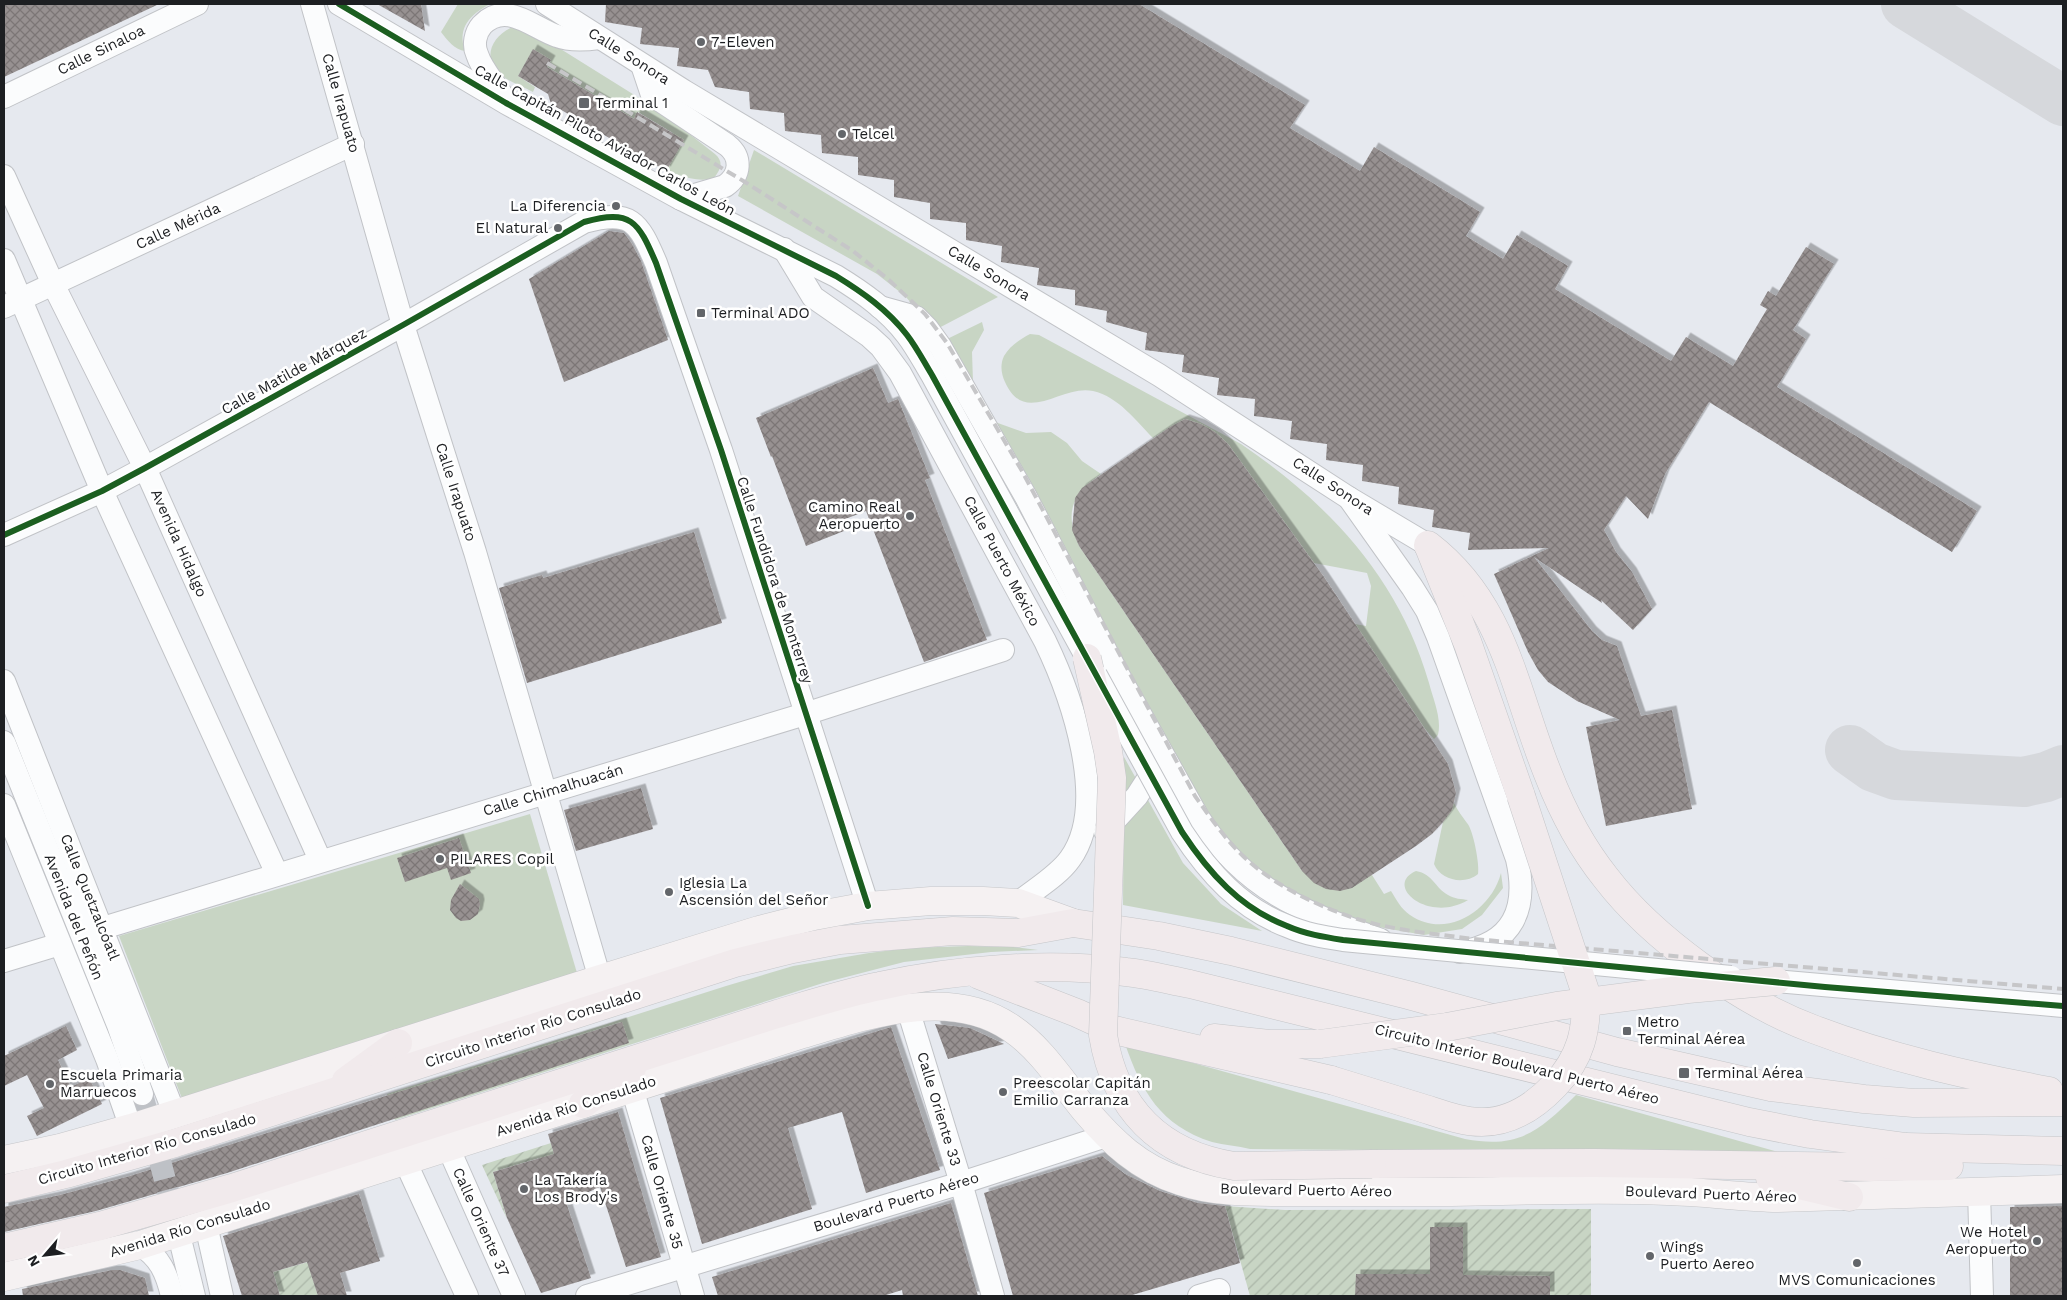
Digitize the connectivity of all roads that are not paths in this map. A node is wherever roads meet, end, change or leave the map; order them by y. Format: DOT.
graph roads {
  1 [pos="197,4"];
  2 [pos="312,4"];
  3 [pos="339,4"];
  4 [pos="547,4"];
  5 [pos="599,38"];
  6 [pos="642,65"];
  7 [pos="4,97"];
  8 [pos="506,104"];
  9 [pos="353,144"];
  10 [pos="4,176"];
  11 [pos="681,199"];
  12 [pos="591,220"];
  13 [pos="783,248"];
  14 [pos="4,260"];
  15 [pos="52,284"];
  16 [pos="12,303"];
  17 [pos="880,307"];
  18 [pos="403,326"];
  19 [pos="145,468"];
  20 [pos="102,491"];
  21 [pos="1350,498"];
  22 [pos="4,535"];
  23 [pos="1428,545"];
  24 [pos="1003,650"];
  25 [pos="1087,658"];
  26 [pos="4,681"];
  27 [pos="805,714"];
  28 [pos="4,742"];
  29 [pos="1163,755"];
  30 [pos="545,793"];
  31 [pos="4,805"];
  32 [pos="320,860"];
  33 [pos="1062,868"];
  34 [pos="277,874"];
  35 [pos="1018,902"];
  36 [pos="868,906"];
  37 [pos="1072,923"];
  38 [pos="102,928"];
  39 [pos="60,944"];
  40 [pos="4,961"];
  41 [pos="972,972"];
  42 [pos="600,979"];
  43 [pos="1776,981"];
  44 [pos="2063,1006"];
  45 [pos="908,1009"];
  46 [pos="1077,1013"];
  47 [pos="398,1043"];
  48 [pos="653,1053"];
  49 [pos="632,1088"];
  50 [pos="142,1094"];
  51 [pos="327,1094"];
  52 [pos="2063,1094"];
  53 [pos="2063,1102"];
  54 [pos="583,1104"];
  55 [pos="175,1114"];
  56 [pos="131,1128"];
  57 [pos="1106,1136"];
  58 [pos="448,1147"];
  59 [pos="2024,1151"];
  60 [pos="2063,1151"];
  61 [pos="4,1160"];
  62 [pos="405,1160"];
  63 [pos="1705,1165"];
  64 [pos="961,1182"];
  65 [pos="4,1189"];
  66 [pos="2063,1189"];
  67 [pos="1979,1191"];
  68 [pos="1848,1197"];
  69 [pos="206,1225"];
  70 [pos="180,1239"];
  71 [pos="140,1245"];
  72 [pos="4,1248"];
  73 [pos="684,1266"];
  74 [pos="4,1277"];
  75 [pos="172,1296"];
  76 [pos="194,1296"];
  77 [pos="222,1296"];
  78 [pos="467,1296"];
  79 [pos="514,1296"];
  80 [pos="587,1296"];
  81 [pos="693,1296"];
  82 [pos="994,1296"];
  83 [pos="1982,1296"];
  1 -- 7 [label="street, Calle Sinaloa"];
  2 -- 9 [label="street, Calle Irapuato"];
  3 -- 8 [label="street, Calle Capitán Piloto Aviador Carlos León"];
  4 -- 5 [label="street, Calle Sonora"];
  5 -- 6 [label="street, Calle Sonora"];
  5 -- 8 [label="street"];
  6 -- 11 [label="street"];
  6 -- 21 [label="street, Calle Sonora"];
  8 -- 11 [label="street, Calle Capitán Piloto Aviador Carlos León"];
  9 -- 15 [label="street, Calle Mérida"];
  9 -- 18 [label="street, Calle Irapuato"];
  10 -- 15 [label="street, Avenida Hidalgo"];
  11 -- 13 [label="street, Calle Capitán Piloto Aviador Carlos León"];
  12 -- 18 [label="street, Calle Matilde Márquez"];
  12 -- 27 [label="street, Calle Fundidora de Monterrey"];
  13 -- 17 [label="street, Calle Capitán Piloto Aviador Carlos León"];
  13 -- 33 [label="street, Calle Puerto México"];
  14 -- 16 [label="street"];
  15 -- 16 [label="street, Calle Mérida"];
  15 -- 19 [label="street, Avenida Hidalgo"];
  16 -- 20 [label="street"];
  17 -- 25 [label="street"];
  17 -- 29 [label="street"];
  18 -- 19 [label="street, Calle Matilde Márquez"];
  18 -- 30 [label="street, Calle Irapuato"];
  19 -- 20 [label="street, Calle Matilde Márquez"];
  19 -- 32 [label="street, Avenida Hidalgo"];
  20 -- 22 [label="street, Calle Matilde Márquez"];
  20 -- 34 [label="street"];
  21 -- 23 [label="street, Calle Sonora"];
  21 -- 29 [label="street"];
  23 -- 46 [label="highway, bridge"];
  23 -- 52 [label="highway, bridge"];
  24 -- 27 [label="street, Calle Chimalhuacán"];
  25 -- 43 [label="street, bridge"];
  25 -- 63 [label="highway, bridge"];
  26 -- 38 [label="street, Calle Quetzalcóatl"];
  27 -- 30 [label="street, Calle Chimalhuacán"];
  27 -- 36 [label="street, Calle Fundidora de Monterrey"];
  28 -- 50 [label="street, Avenida del Peñón"];
  29 -- 33 [label="street"];
  30 -- 32 [label="street, Calle Chimalhuacán"];
  30 -- 42 [label="street, Calle Irapuato"];
  31 -- 39 [label="street"];
  32 -- 34 [label="street, Calle Chimalhuacán"];
  33 -- 35 [label="street, Calle Puerto México"];
  34 -- 38 [label="street, Calle Chimalhuacán"];
  35 -- 36 [label="main road"];
  35 -- 37 [label="main road"];
  36 -- 42 [label="main road"];
  37 -- 51 [label="highway, Circuito Interior Río Consulado"];
  37 -- 53 [label="highway"];
  38 -- 55 [label="street, Calle Quetzalcóatl"];
  39 -- 40 [label="street"];
  39 -- 56 [label="street"];
  41 -- 46 [label="highway"];
  41 -- 48 [label="highway"];
  41 -- 59 [label="highway, Circuito Interior Boulevard Puerto Aéreo"];
  42 -- 47 [label="main road"];
  43 -- 44 [label="street"];
  43 -- 46 [label="highway, bridge"];
  45 -- 49 [label="main road, Avenida Río Consulado"];
  45 -- 57 [label="main road, Avenida Río Consulado"];
  45 -- 64 [label="street, Calle Oriente 33"];
  47 -- 51 [label="highway"];
  47 -- 55 [label="main road"];
  48 -- 54 [label="highway"];
  48 -- 72 [label="highway"];
  49 -- 54 [label="main road, Avenida Río Consulado"];
  49 -- 73 [label="street, Calle Oriente 35"];
  51 -- 65 [label="highway, Circuito Interior Río Consulado"];
  54 -- 58 [label="main road, Avenida Río Consulado"];
  55 -- 56 [label="main road"];
  56 -- 61 [label="main road"];
  57 -- 64 [label="street, Boulevard Puerto Aéreo"];
  57 -- 68 [label="main road, Boulevard Puerto Aéreo"];
  58 -- 62 [label="main road, Avenida Río Consulado"];
  58 -- 79 [label="street, Calle Oriente 37"];
  59 -- 60 [label="highway, Circuito Interior Boulevard Puerto Aéreo"];
  59 -- 63 [label="highway"];
  62 -- 69 [label="main road, Avenida Río Consulado"];
  62 -- 78 [label="street"];
  63 -- 68 [label="highway"];
  64 -- 73 [label="street, Boulevard Puerto Aéreo"];
  64 -- 82 [label="street, Calle Oriente 33"];
  66 -- 67 [label="main road, Boulevard Puerto Aéreo"];
  67 -- 68 [label="main road, Boulevard Puerto Aéreo"];
  67 -- 83 [label="street"];
  69 -- 71 [label="main road, Avenida Río Consulado"];
  69 -- 77 [label="street"];
  70 -- 76 [label="street"];
  71 -- 74 [label="main road, Avenida Río Consulado"];
  71 -- 75 [label="street"];
  73 -- 80 [label="street, Boulevard Puerto Aéreo"];
  73 -- 81 [label="street, Calle Oriente 35"];
}
